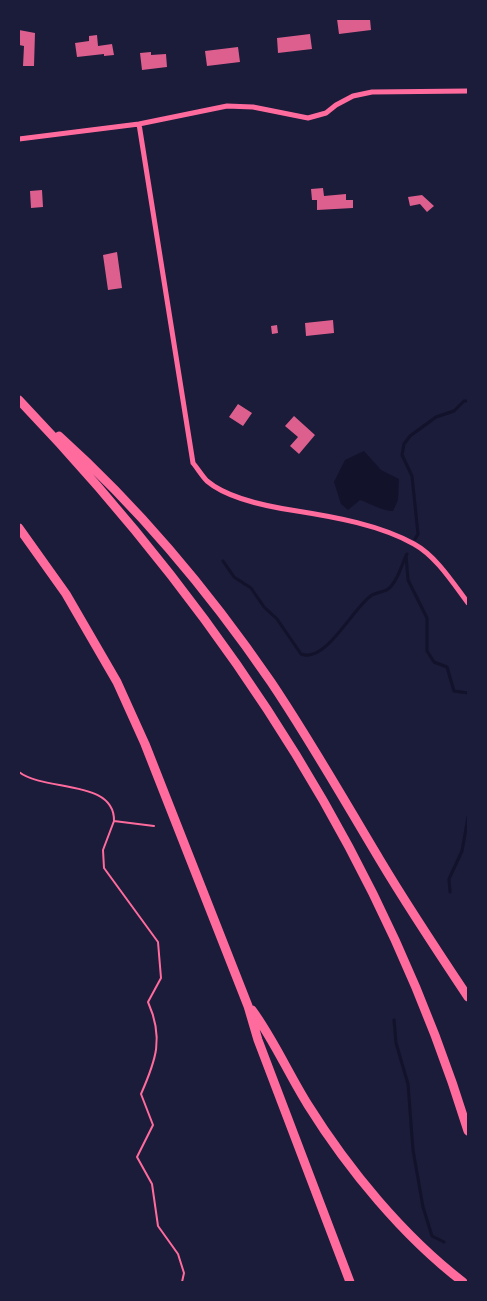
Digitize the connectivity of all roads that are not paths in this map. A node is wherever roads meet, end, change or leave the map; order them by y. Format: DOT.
graph roads {
  1 [pos="468,91"];
  2 [pos="139,124"];
  3 [pos="19,140"];
  4 [pos="19,399"];
  5 [pos="19,528"];
  6 [pos="468,602"];
  7 [pos="468,996"];
  8 [pos="248,1006"];
  9 [pos="468,1131"];
  10 [pos="350,1282"];
  11 [pos="463,1282"];
  1 -- 2 [label="street"];
  2 -- 3 [label="street"];
  2 -- 6 [label="street"];
  4 -- 7 [label="highway"];
  4 -- 9 [label="highway"];
  5 -- 8 [label="highway"];
  8 -- 10 [label="highway"];
  8 -- 11 [label="highway"];
}
